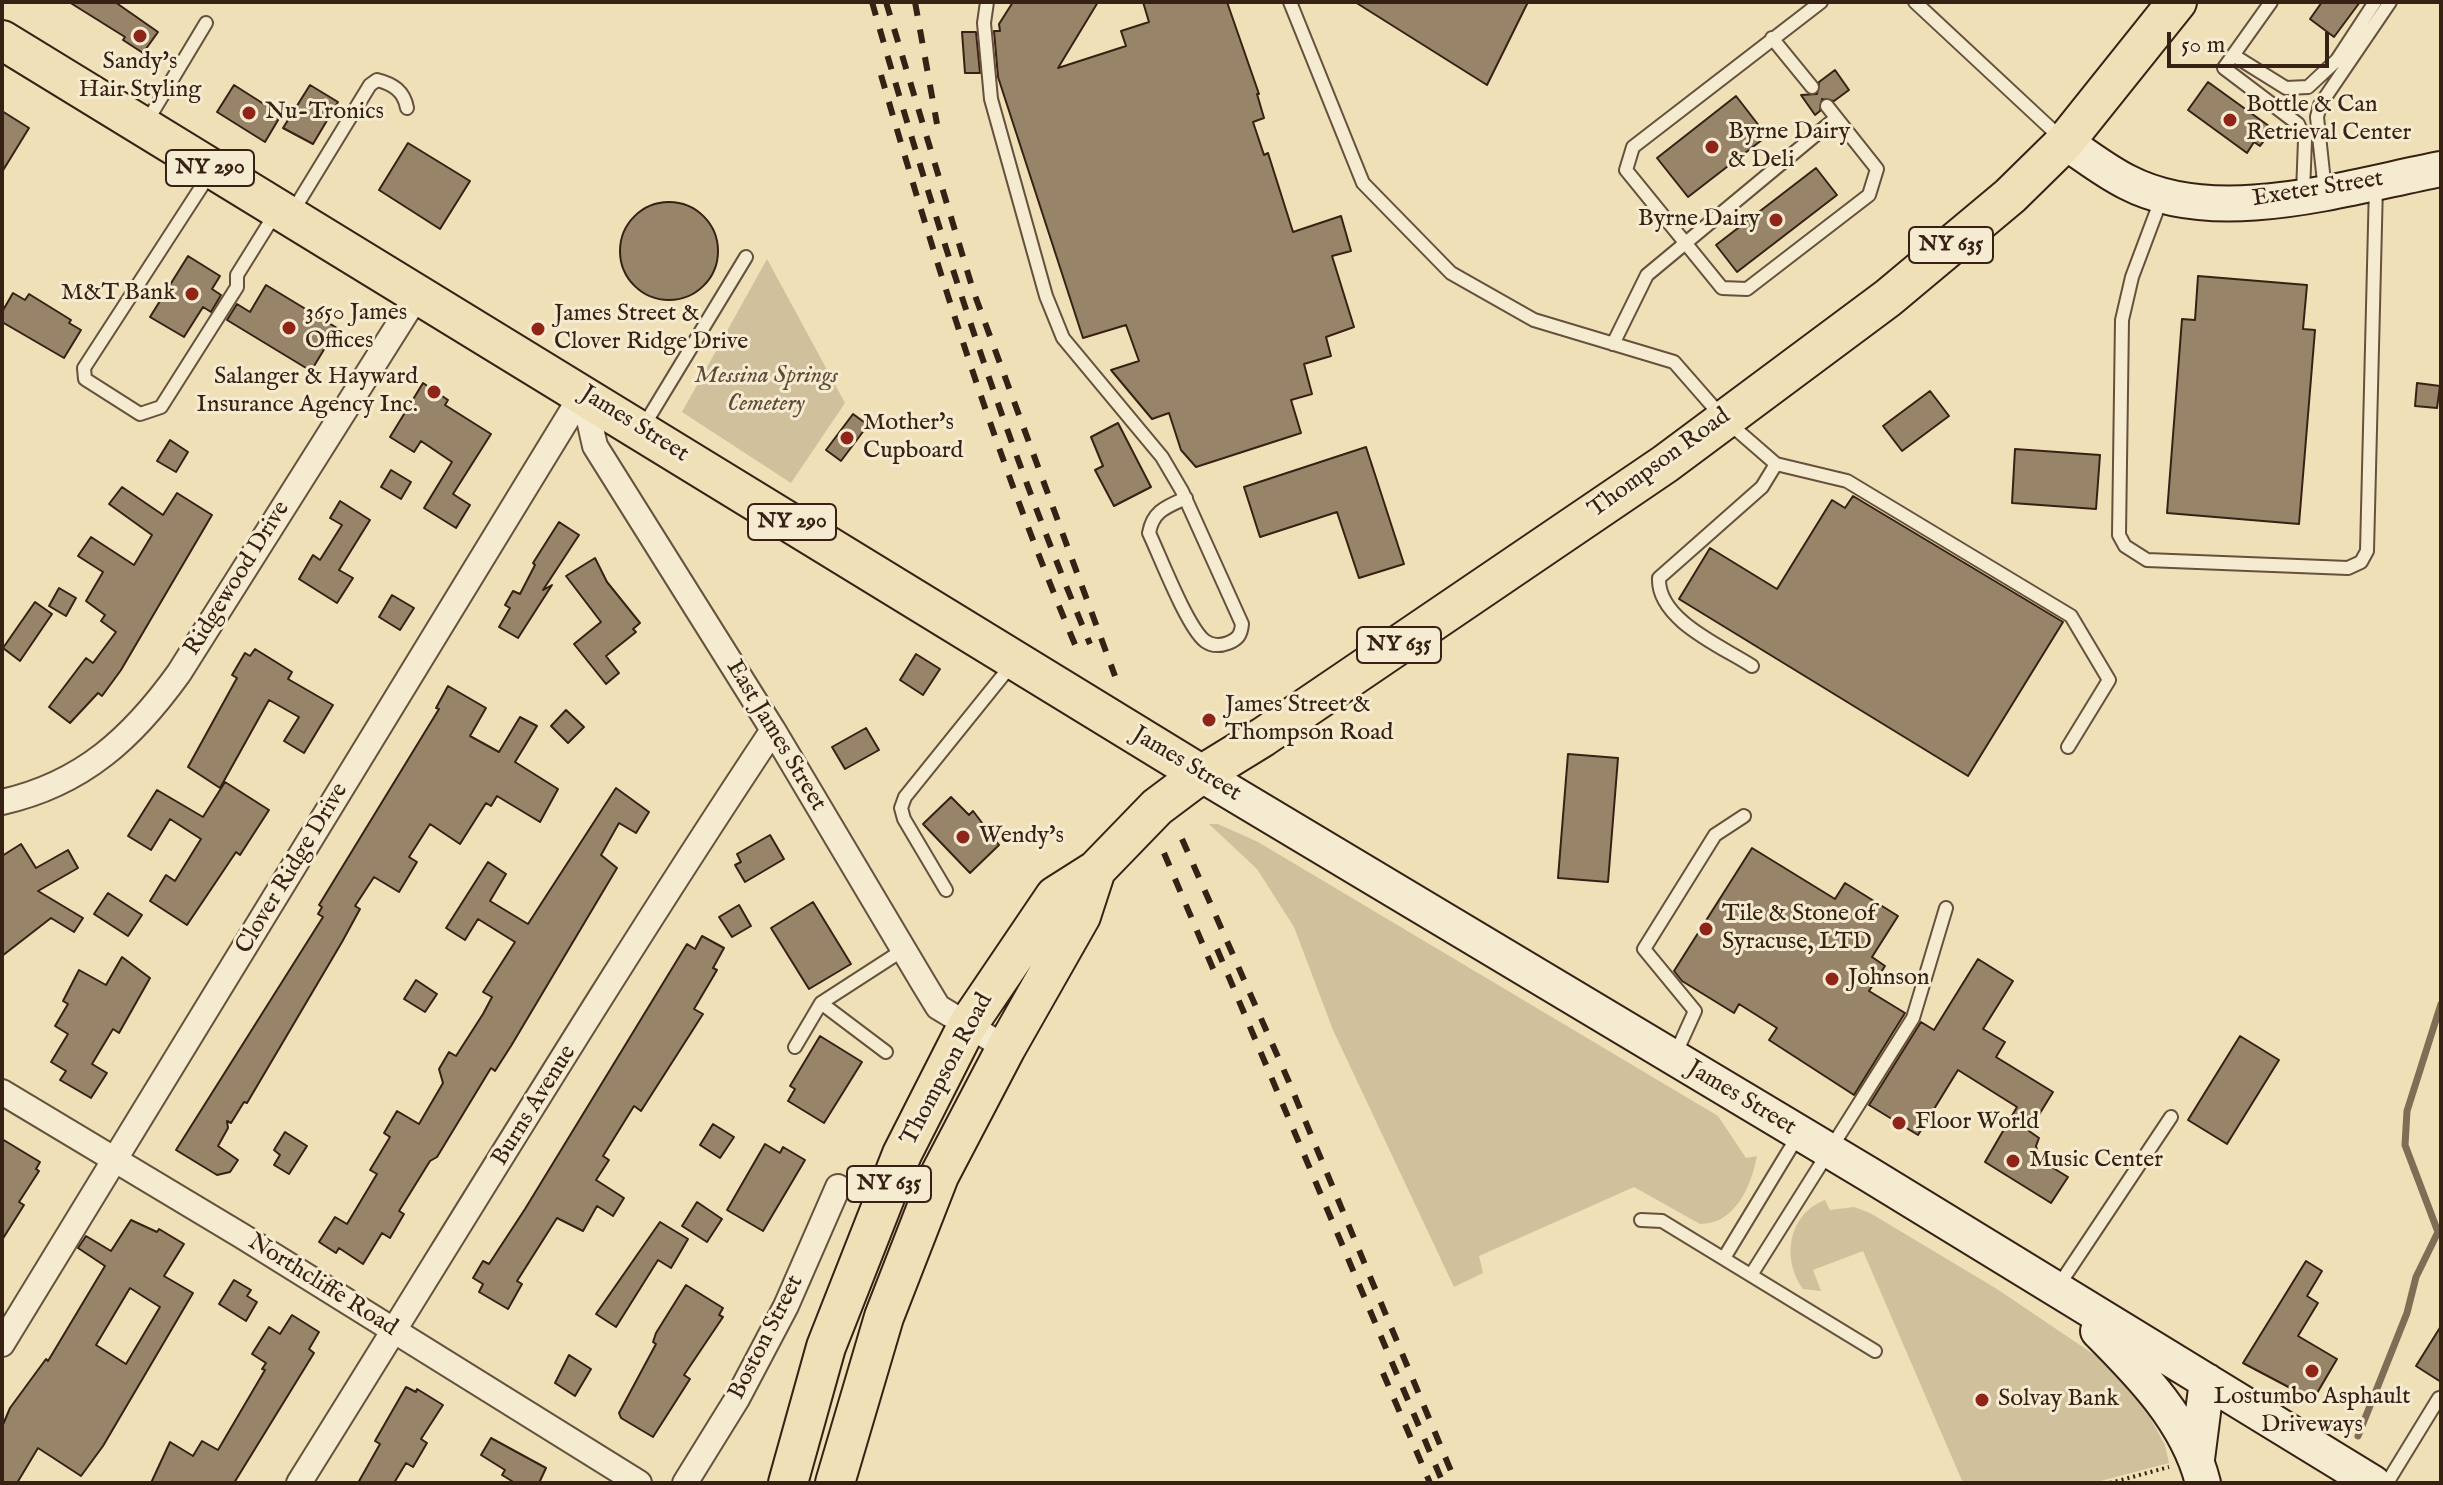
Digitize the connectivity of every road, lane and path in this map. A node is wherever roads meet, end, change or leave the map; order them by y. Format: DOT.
graph roads {
  1 [pos="987,2"];
  2 [pos="1290,2"];
  3 [pos="1821,2"];
  4 [pos="1915,2"];
  5 [pos="2177,2"];
  6 [pos="2271,2"];
  7 [pos="2375,2"];
  8 [pos="2390,2"];
  9 [pos="206,23"];
  10 [pos="1772,38"];
  11 [pos="2,40"];
  12 [pos="2233,55"];
  13 [pos="1812,87"];
  14 [pos="1827,106"];
  15 [pos="407,108"];
  16 [pos="1836,118"];
  17 [pos="143,127"];
  18 [pos="2065,142"];
  19 [pos="212,169"];
  20 [pos="2441,169"];
  21 [pos="2376,182"];
  22 [pos="2314,193"];
  23 [pos="2163,194"];
  24 [pos="283,214"];
  25 [pos="1685,243"];
  26 [pos="746,257"];
  27 [pos="418,294"];
  28 [pos="544,325"];
  29 [pos="539,334"];
  30 [pos="1613,344"];
  31 [pos="583,393"];
  32 [pos="1723,418"];
  33 [pos="642,429"];
  34 [pos="1776,464"];
  35 [pos="1186,498"];
  36 [pos="1015,660"];
  37 [pos="1752,666"];
  38 [pos="773,730"];
  39 [pos="2068,747"];
  40 [pos="1202,775"];
  41 [pos="2,802"];
  42 [pos="1744,816"];
  43 [pos="1096,870"];
  44 [pos="946,890"];
  45 [pos="1946,908"];
  46 [pos="903,950"];
  47 [pos="821,1003"];
  48 [pos="967,1026"];
  49 [pos="795,1047"];
  50 [pos="1006,1048"];
  51 [pos="886,1052"];
  52 [pos="1674,1058"];
  53 [pos="2,1092"];
  54 [pos="2171,1117"];
  55 [pos="1813,1142"];
  56 [pos="115,1162"];
  57 [pos="838,1187"];
  58 [pos="1641,1220"];
  59 [pos="1724,1258"];
  60 [pos="1751,1275"];
  61 [pos="2060,1294"];
  62 [pos="394,1331"];
  63 [pos="2,1344"];
  64 [pos="1875,1351"];
  65 [pos="2207,1381"];
  66 [pos="2439,1398"];
  67 [pos="2200,1471"];
  68 [pos="299,1483"];
  69 [pos="639,1483"];
  70 [pos="685,1483"];
  71 [pos="788,1483"];
  72 [pos="835,1483"];
  73 [pos="2110,1483"];
  74 [pos="2373,1483"];
  75 [pos="2387,1483"];
  1 -- 35 [label="lane"];
  2 -- 30 [label="lane"];
  3 -- 10 [label="lane"];
  4 -- 18 [label="lane"];
  5 -- 18 [label="main road, Thompson Road / NY 635"];
  6 -- 12 [label="lane"];
  7 -- 12 [label="lane"];
  8 -- 22 [label="lane"];
  9 -- 17 [label="lane"];
  10 -- 13 [label="lane"];
  10 -- 25 [label="lane"];
  11 -- 17 [label="main road, James Street / NY 290"];
  12 -- 22 [label="lane"];
  14 -- 16 [label="lane"];
  15 -- 24 [label="lane"];
  16 -- 25 [label="lane"];
  16 -- 25 [label="lane"];
  17 -- 19 [label="main road, James Street / NY 290"];
  18 -- 23 [label="main road, Exeter Street"];
  18 -- 32 [label="main road, Thompson Road / NY 635"];
  19 -- 24 [label="main road, James Street / NY 290"];
  19 -- 24 [label="lane"];
  20 -- 21 [label="main road, Exeter Street"];
  21 -- 22 [label="main road, Exeter Street"];
  21 -- 23 [label="lane"];
  22 -- 23 [label="main road, Exeter Street"];
  24 -- 27 [label="main road, James Street / NY 290"];
  25 -- 30 [label="lane"];
  26 -- 33 [label="lane"];
  27 -- 31 [label="main road, James Street / NY 290"];
  27 -- 41 [label="street, Ridgewood Drive"];
  28 -- 29 [label="path"];
  30 -- 32 [label="lane"];
  31 -- 33 [label="main road, James Street / NY 290"];
  31 -- 38 [label="street, East James Street"];
  31 -- 56 [label="street, Clover Ridge Drive"];
  32 -- 34 [label="lane"];
  32 -- 40 [label="main road, Thompson Road / NY 635"];
  33 -- 36 [label="main road, James Street / NY 290"];
  34 -- 37 [label="lane"];
  34 -- 39 [label="lane"];
  35 -- 35 [label="lane"];
  36 -- 40 [label="main road, James Street / NY 290"];
  36 -- 44 [label="lane"];
  38 -- 46 [label="street, East James Street"];
  38 -- 62 [label="street, Burns Avenue"];
  40 -- 43 [label="main road, Thompson Road / NY 635"];
  40 -- 52 [label="main road, James Street / NY 290"];
  42 -- 52 [label="lane"];
  43 -- 48 [label="main road, Thompson Road / NY 635"];
  43 -- 50 [label="main road, Thompson Road / NY 635"];
  45 -- 55 [label="lane"];
  46 -- 47 [label="lane"];
  46 -- 48 [label="street, East James Street"];
  47 -- 49 [label="lane"];
  47 -- 51 [label="lane"];
  48 -- 50 [label="street, East James Street"];
  48 -- 71 [label="main road, Thompson Road / NY 635"];
  50 -- 72 [label="main road, Thompson Road / NY 635"];
  52 -- 55 [label="main road, James Street / NY 290"];
  53 -- 56 [label="street, Northcliffe Road"];
  54 -- 61 [label="lane"];
  55 -- 59 [label="lane"];
  55 -- 60 [label="lane"];
  55 -- 61 [label="main road, James Street / NY 290"];
  56 -- 62 [label="street, Northcliffe Road"];
  56 -- 63 [label="street, Clover Ridge Drive"];
  57 -- 70 [label="street, Boston Street"];
  58 -- 59 [label="lane"];
  59 -- 60 [label="lane"];
  60 -- 64 [label="lane"];
  61 -- 65 [label="main road, James Street"];
  61 -- 67 [label="main road, NY 290"];
  62 -- 68 [label="street, Burns Avenue"];
  62 -- 69 [label="street, Northcliffe Road"];
  65 -- 67 [label="main road"];
  65 -- 74 [label="main road, James Street"];
  66 -- 75 [label="lane"];
  67 -- 73 [label="path"];
}
